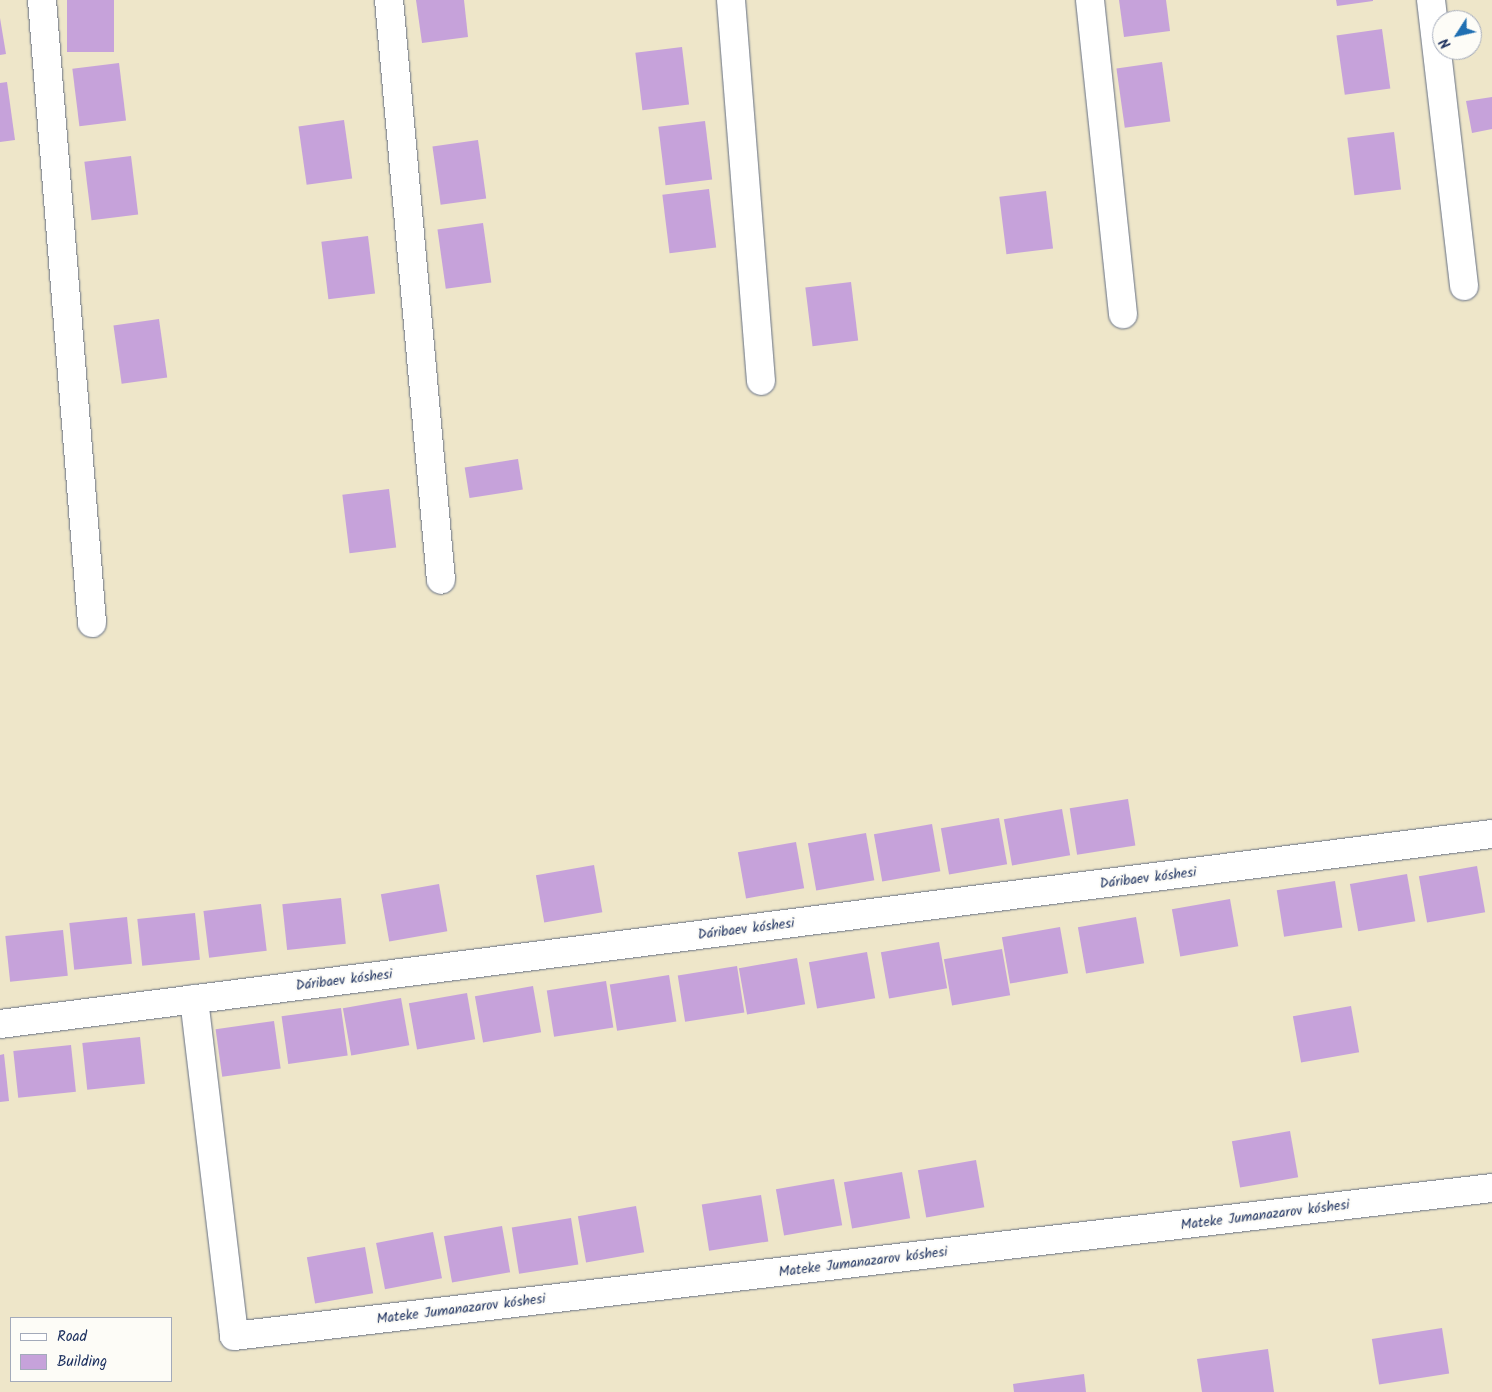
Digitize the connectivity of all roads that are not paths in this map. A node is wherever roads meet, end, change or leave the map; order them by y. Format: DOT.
graph roads {
  1 [pos="42,0"];
  2 [pos="389,0"];
  3 [pos="731,0"];
  4 [pos="1090,0"];
  5 [pos="1431,0"];
  6 [pos="1464,286"];
  7 [pos="1123,314"];
  8 [pos="761,381"];
  9 [pos="441,580"];
  10 [pos="92,622"];
  11 [pos="1492,834"];
  12 [pos="194,999"];
  13 [pos="0,1024"];
  14 [pos="1492,1188"];
  1 -- 10 [label="street"];
  2 -- 9 [label="street"];
  3 -- 8 [label="street"];
  4 -- 7 [label="street"];
  5 -- 6 [label="street"];
  11 -- 12 [label="street, Dáribaev kóshesi"];
  12 -- 13 [label="street, Dáribaev kóshesi"];
  12 -- 14 [label="street, Mateke Jumanazarov kóshesi"];
}
